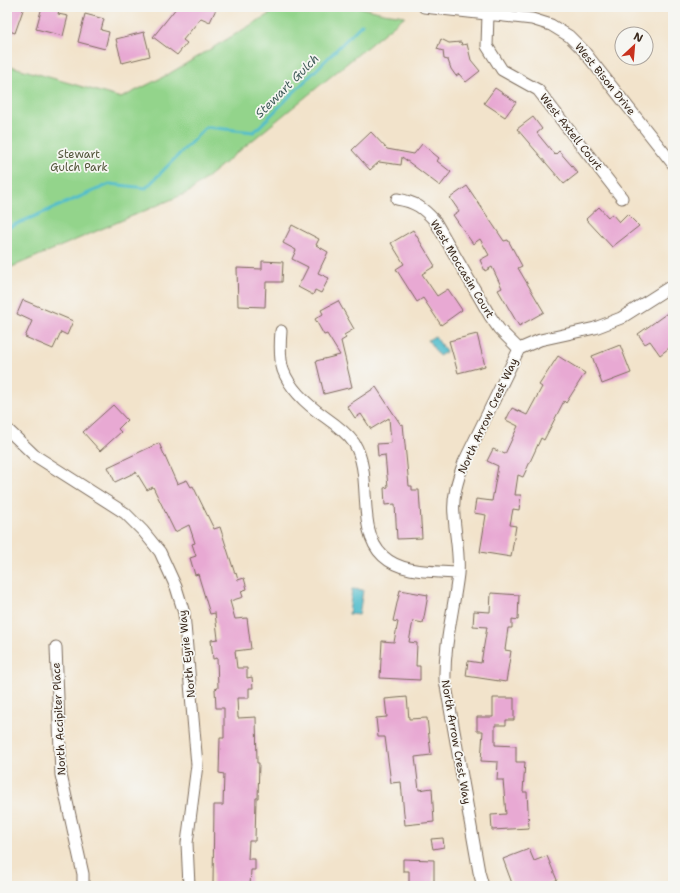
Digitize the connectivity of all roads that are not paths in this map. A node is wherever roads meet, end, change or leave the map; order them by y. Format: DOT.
graph roads {
  1 [pos="424,7"];
  2 [pos="488,14"];
  3 [pos="673,164"];
  4 [pos="622,198"];
  5 [pos="398,199"];
  6 [pos="673,285"];
  7 [pos="281,331"];
  8 [pos="519,349"];
  9 [pos="7,429"];
  10 [pos="458,573"];
  11 [pos="56,647"];
  12 [pos="83,886"];
  13 [pos="189,886"];
  14 [pos="483,886"];
  1 -- 2 [label="street, West Bison Drive"];
  2 -- 3 [label="street, West Bison Drive"];
  2 -- 4 [label="street, West Axtell Court"];
  5 -- 8 [label="street, West Moccasin Court"];
  6 -- 8 [label="street, North Arrow Crest Way"];
  7 -- 10 [label="street"];
  8 -- 10 [label="street, North Arrow Crest Way"];
  9 -- 13 [label="street, North Eyrie Way"];
  10 -- 14 [label="street, North Arrow Crest Way"];
  11 -- 12 [label="street, North Accipiter Place"];
}
